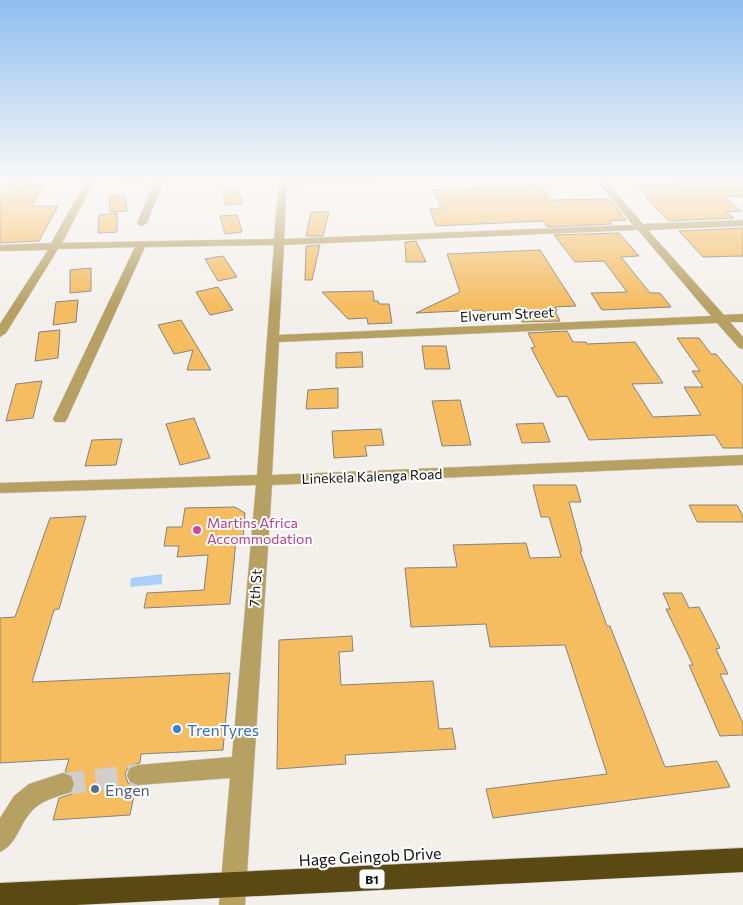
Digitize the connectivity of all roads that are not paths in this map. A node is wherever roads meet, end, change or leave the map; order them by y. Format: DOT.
graph roads {
  1 [pos="67,222"];
  2 [pos="280,222"];
  3 [pos="635,222"];
  4 [pos="743,223"];
  5 [pos="639,227"];
  6 [pos="278,242"];
  7 [pos="141,244"];
  8 [pos="54,246"];
  9 [pos="0,248"];
  10 [pos="743,318"];
  11 [pos="720,319"];
  12 [pos="0,333"];
  13 [pos="272,339"];
  14 [pos="743,345"];
  15 [pos="60,420"];
  16 [pos="743,460"];
  17 [pos="652,464"];
  18 [pos="743,466"];
  19 [pos="264,480"];
  20 [pos="0,488"];
  21 [pos="242,767"];
  22 [pos="138,775"];
  23 [pos="63,784"];
  24 [pos="0,840"];
  25 [pos="743,860"];
  26 [pos="232,895"];
  27 [pos="0,896"];
  1 -- 8 [label="street"];
  2 -- 6 [label="street, 7th St"];
  3 -- 5 [label="street"];
  4 -- 5 [label="street"];
  5 -- 6 [label="street"];
  5 -- 11 [label="street"];
  6 -- 7 [label="street"];
  6 -- 13 [label="street, 7th St"];
  7 -- 8 [label="street"];
  7 -- 15 [label="street"];
  8 -- 9 [label="street"];
  8 -- 12 [label="street"];
  10 -- 11 [label="street, Elverum Street"];
  11 -- 13 [label="street, Elverum Street"];
  11 -- 14 [label="street"];
  13 -- 19 [label="street, 7th St"];
  16 -- 17 [label="street, Linekela Kalenga Road"];
  17 -- 18 [label="street"];
  17 -- 19 [label="street, Linekela Kalenga Road"];
  19 -- 20 [label="street, Linekela Kalenga Road"];
  19 -- 21 [label="street, 7th St"];
  21 -- 22 [label="street"];
  21 -- 26 [label="street, 7th St"];
  23 -- 24 [label="street"];
  25 -- 26 [label="highway, Hage Geingob Drive / B1"];
  26 -- 27 [label="highway, Hage Geingob Drive / B1"];
}
